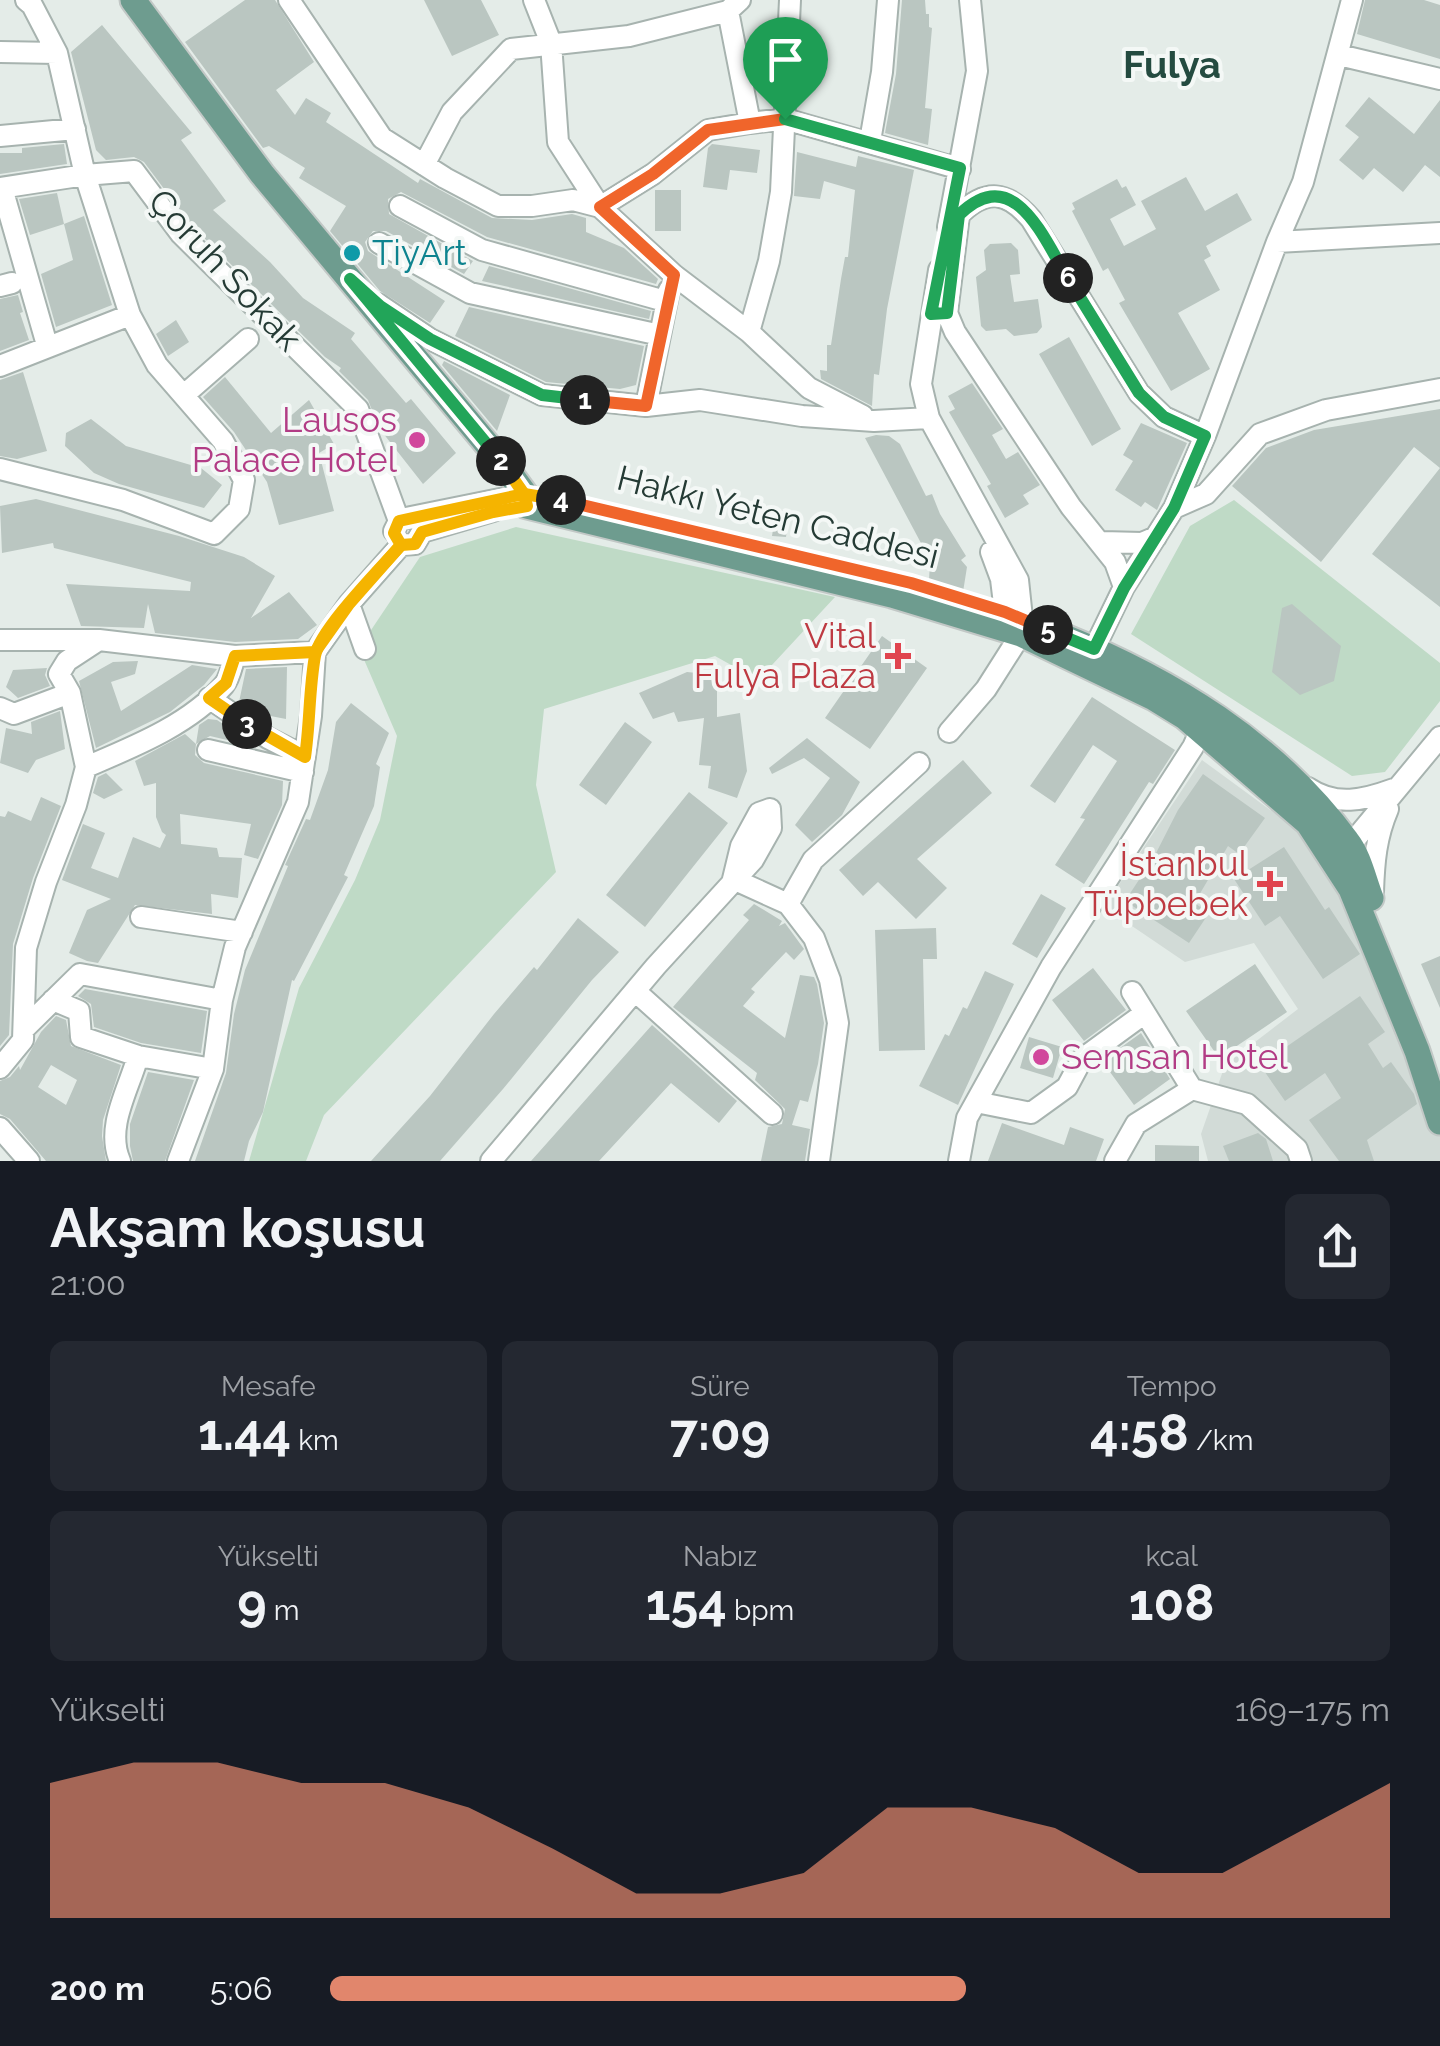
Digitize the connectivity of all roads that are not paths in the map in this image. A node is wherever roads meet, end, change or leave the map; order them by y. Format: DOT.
graph roads {
  1 [pos="26,0"];
  2 [pos="133,0"];
  3 [pos="289,0"];
  4 [pos="534,0"];
  5 [pos="790,0"];
  6 [pos="888,0"];
  7 [pos="970,0"];
  8 [pos="1352,0"];
  9 [pos="734,6"];
  10 [pos="697,10"];
  11 [pos="551,43"];
  12 [pos="0,52"];
  13 [pos="57,53"];
  14 [pos="1339,55"];
  15 [pos="1440,79"];
  16 [pos="785,119"];
  17 [pos="750,122"];
  18 [pos="75,129"];
  19 [pos="0,136"];
  20 [pos="870,141"];
  21 [pos="424,164"];
  22 [pos="960,168"];
  23 [pos="86,175"];
  24 [pos="1,188"];
  25 [pos="400,206"];
  26 [pos="600,207"];
  27 [pos="1440,232"];
  28 [pos="380,242"];
  29 [pos="1277,242"];
  30 [pos="674,275"];
  31 [pos="350,279"];
  32 [pos="666,301"];
  33 [pos="130,314"];
  34 [pos="939,314"];
  35 [pos="749,332"];
  36 [pos="660,335"];
  37 [pos="248,339"];
  38 [pos="47,344"];
  39 [pos="0,366"];
  40 [pos="1440,389"];
  41 [pos="184,395"];
  42 [pos="646,406"];
  43 [pos="929,418"];
  44 [pos="874,420"];
  45 [pos="1205,436"];
  46 [pos="0,469"];
  47 [pos="526,500"];
  48 [pos="1174,508"];
  49 [pos="409,524"];
  50 [pos="1156,537"];
  51 [pos="1102,542"];
  52 [pos="1124,588"];
  53 [pos="349,604"];
  54 [pos="1016,621"];
  55 [pos="0,640"];
  56 [pos="40,640"];
  57 [pos="99,640"];
  58 [pos="365,649"];
  59 [pos="1094,649"];
  60 [pos="315,652"];
  61 [pos="235,656"];
  62 [pos="59,674"];
  63 [pos="70,693"];
  64 [pos="209,698"];
  65 [pos="0,708"];
  66 [pos="1205,720"];
  67 [pos="949,732"];
  68 [pos="1440,737"];
  69 [pos="208,750"];
  70 [pos="83,756"];
  71 [pos="920,763"];
  72 [pos="304,764"];
  73 [pos="1290,776"];
  74 [pos="1396,788"];
  75 [pos="1348,842"];
  76 [pos="1340,868"];
  77 [pos="1373,902"];
  78 [pos="788,904"];
  79 [pos="141,917"];
  80 [pos="242,932"];
  81 [pos="635,991"];
  82 [pos="1132,992"];
  83 [pos="53,1000"];
  84 [pos="222,1000"];
  85 [pos="1145,1013"];
  86 [pos="24,1028"];
  87 [pos="138,1056"];
  88 [pos="0,1068"];
  89 [pos="212,1069"];
  90 [pos="1440,1075"];
  91 [pos="1192,1090"];
  92 [pos="976,1102"];
  93 [pos="772,1114"];
  94 [pos="1440,1122"];
  95 [pos="0,1128"];
  96 [pos="494,1160"];
  97 [pos="30,1161"];
  98 [pos="120,1161"];
  99 [pos="178,1161"];
  100 [pos="818,1161"];
  101 [pos="959,1161"];
  102 [pos="1115,1161"];
  103 [pos="1301,1161"];
  1 -- 13 [label="street"];
  2 -- 31 [label="main road"];
  3 -- 21 [label="street"];
  4 -- 11 [label="street"];
  5 -- 16 [label="street"];
  6 -- 20 [label="street"];
  7 -- 22 [label="street"];
  8 -- 14 [label="street"];
  9 -- 10 [label="street"];
  9 -- 17 [label="street"];
  10 -- 11 [label="street"];
  11 -- 21 [label="street"];
  11 -- 26 [label="street"];
  12 -- 13 [label="street"];
  13 -- 18 [label="street"];
  14 -- 15 [label="street"];
  14 -- 29 [label="street"];
  16 -- 17 [label="street"];
  16 -- 20 [label="street"];
  16 -- 35 [label="street"];
  17 -- 26 [label="street"];
  18 -- 19 [label="street"];
  18 -- 23 [label="street"];
  20 -- 22 [label="street"];
  21 -- 26 [label="street"];
  22 -- 34 [label="street"];
  23 -- 24 [label="street"];
  23 -- 33 [label="street"];
  23 -- 49 [label="street, Çoruh Sokak"];
  24 -- 38 [label="street"];
  25 -- 32 [label="street"];
  26 -- 30 [label="street"];
  27 -- 29 [label="street"];
  28 -- 36 [label="street"];
  29 -- 45 [label="street"];
  30 -- 32 [label="street"];
  30 -- 35 [label="street"];
  31 -- 42 [label="street"];
  31 -- 47 [label="main road"];
  32 -- 36 [label="street"];
  33 -- 38 [label="street"];
  33 -- 41 [label="street"];
  34 -- 43 [label="street"];
  34 -- 45 [label="street"];
  34 -- 51 [label="street"];
  35 -- 44 [label="street"];
  36 -- 42 [label="street"];
  37 -- 41 [label="street"];
  38 -- 39 [label="street"];
  40 -- 48 [label="street"];
  41 -- 46 [label="street"];
  42 -- 44 [label="street"];
  43 -- 44 [label="street"];
  43 -- 54 [label="street"];
  45 -- 48 [label="street"];
  47 -- 49 [label="street, Hakkı Yeten Caddesi"];
  47 -- 54 [label="main road, Hakkı Yeten Caddesi"];
  48 -- 50 [label="street"];
  49 -- 53 [label="street"];
  50 -- 51 [label="street"];
  50 -- 52 [label="street"];
  51 -- 52 [label="street"];
  52 -- 59 [label="street"];
  53 -- 58 [label="street"];
  53 -- 60 [label="street"];
  54 -- 59 [label="main road, Hakkı Yeten Caddesi"];
  54 -- 66 [label="main road, Hakkı Yeten Caddesi"];
  54 -- 67 [label="street"];
  55 -- 56 [label="street"];
  56 -- 57 [label="street"];
  56 -- 62 [label="street"];
  57 -- 61 [label="street"];
  57 -- 62 [label="street"];
  59 -- 66 [label="main road, Hakkı Yeten Caddesi"];
  60 -- 61 [label="street"];
  60 -- 72 [label="street"];
  61 -- 64 [label="street"];
  62 -- 63 [label="street"];
  63 -- 65 [label="street"];
  63 -- 70 [label="street"];
  64 -- 70 [label="street"];
  64 -- 72 [label="street"];
  66 -- 73 [label="main road, Hakkı Yeten Caddesi"];
  66 -- 76 [label="main road, Hakkı Yeten Caddesi"];
  66 -- 92 [label="street"];
  68 -- 74 [label="street"];
  69 -- 72 [label="street"];
  70 -- 86 [label="street"];
  71 -- 78 [label="street"];
  72 -- 80 [label="street"];
  73 -- 74 [label="street"];
  73 -- 75 [label="main road, Hakkı Yeten Caddesi"];
  74 -- 75 [label="street"];
  74 -- 77 [label="street"];
  75 -- 76 [label="main road"];
  75 -- 77 [label="main road, Hakkı Yeten Caddesi"];
  76 -- 94 [label="main road, Hakkı Yeten Caddesi"];
  77 -- 90 [label="main road, Hakkı Yeten Caddesi"];
  78 -- 81 [label="street"];
  78 -- 100 [label="street"];
  79 -- 80 [label="street"];
  80 -- 84 [label="street"];
  81 -- 93 [label="street"];
  81 -- 96 [label="street"];
  82 -- 85 [label="street"];
  83 -- 84 [label="street"];
  83 -- 86 [label="street"];
  83 -- 87 [label="street"];
  84 -- 89 [label="street"];
  85 -- 91 [label="street"];
  85 -- 92 [label="street"];
  86 -- 88 [label="street"];
  87 -- 89 [label="street"];
  87 -- 98 [label="street"];
  89 -- 99 [label="street"];
  91 -- 102 [label="street"];
  91 -- 103 [label="street"];
  92 -- 101 [label="street"];
  95 -- 97 [label="street"];
}
